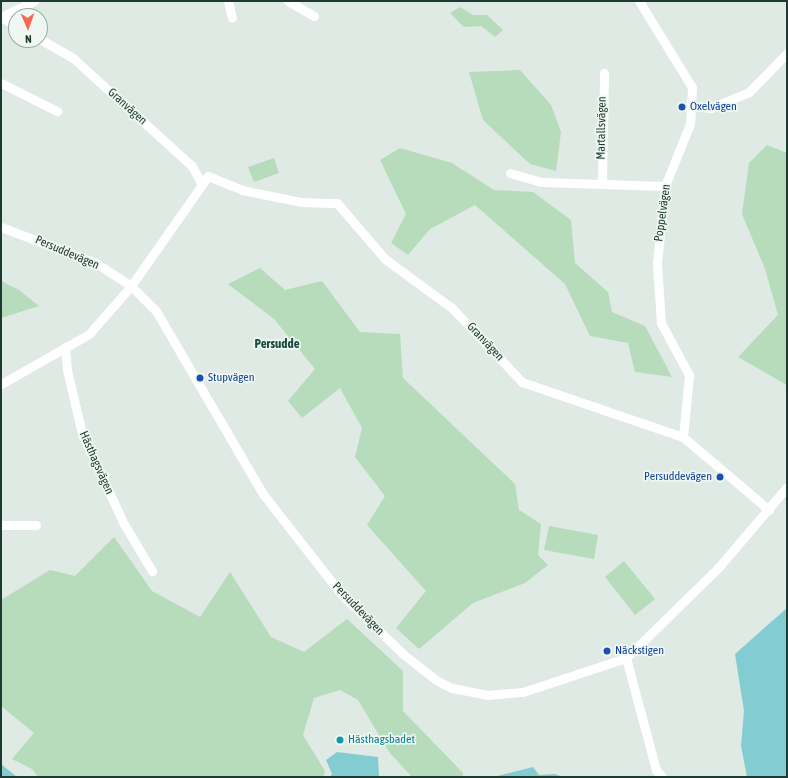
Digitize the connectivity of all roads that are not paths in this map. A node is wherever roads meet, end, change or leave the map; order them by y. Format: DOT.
graph roads {
  1 [pos="34,1"];
  2 [pos="228,1"];
  3 [pos="288,1"];
  4 [pos="639,1"];
  5 [pos="314,16"];
  6 [pos="1,17"];
  7 [pos="232,18"];
  8 [pos="48,44"];
  9 [pos="787,53"];
  10 [pos="604,73"];
  11 [pos="1,83"];
  12 [pos="691,106"];
  13 [pos="57,111"];
  14 [pos="510,173"];
  15 [pos="602,182"];
  16 [pos="202,185"];
  17 [pos="665,186"];
  18 [pos="1,227"];
  19 [pos="131,286"];
  20 [pos="65,347"];
  21 [pos="1,384"];
  22 [pos="683,437"];
  23 [pos="787,487"];
  24 [pos="769,510"];
  25 [pos="1,525"];
  26 [pos="36,526"];
  27 [pos="152,571"];
  28 [pos="626,658"];
  29 [pos="662,777"];
  1 -- 6 [label="street"];
  2 -- 7 [label="street"];
  3 -- 5 [label="street"];
  4 -- 12 [label="street, Poppelvägen"];
  8 -- 16 [label="street, Granvägen"];
  9 -- 12 [label="street"];
  10 -- 15 [label="street, Martallsvägen"];
  11 -- 13 [label="street"];
  12 -- 17 [label="street, Poppelvägen"];
  14 -- 15 [label="street"];
  15 -- 17 [label="street"];
  16 -- 19 [label="street"];
  16 -- 22 [label="street, Granvägen"];
  17 -- 22 [label="street, Poppelvägen"];
  18 -- 19 [label="street, Persuddevägen"];
  19 -- 20 [label="street"];
  19 -- 28 [label="street, Persuddevägen"];
  20 -- 21 [label="street"];
  20 -- 27 [label="street, Hästhagsvägen"];
  22 -- 24 [label="street, Granvägen"];
  23 -- 24 [label="street, Persuddevägen"];
  24 -- 28 [label="street, Persuddevägen"];
  25 -- 26 [label="street"];
  28 -- 29 [label="street"];
}
